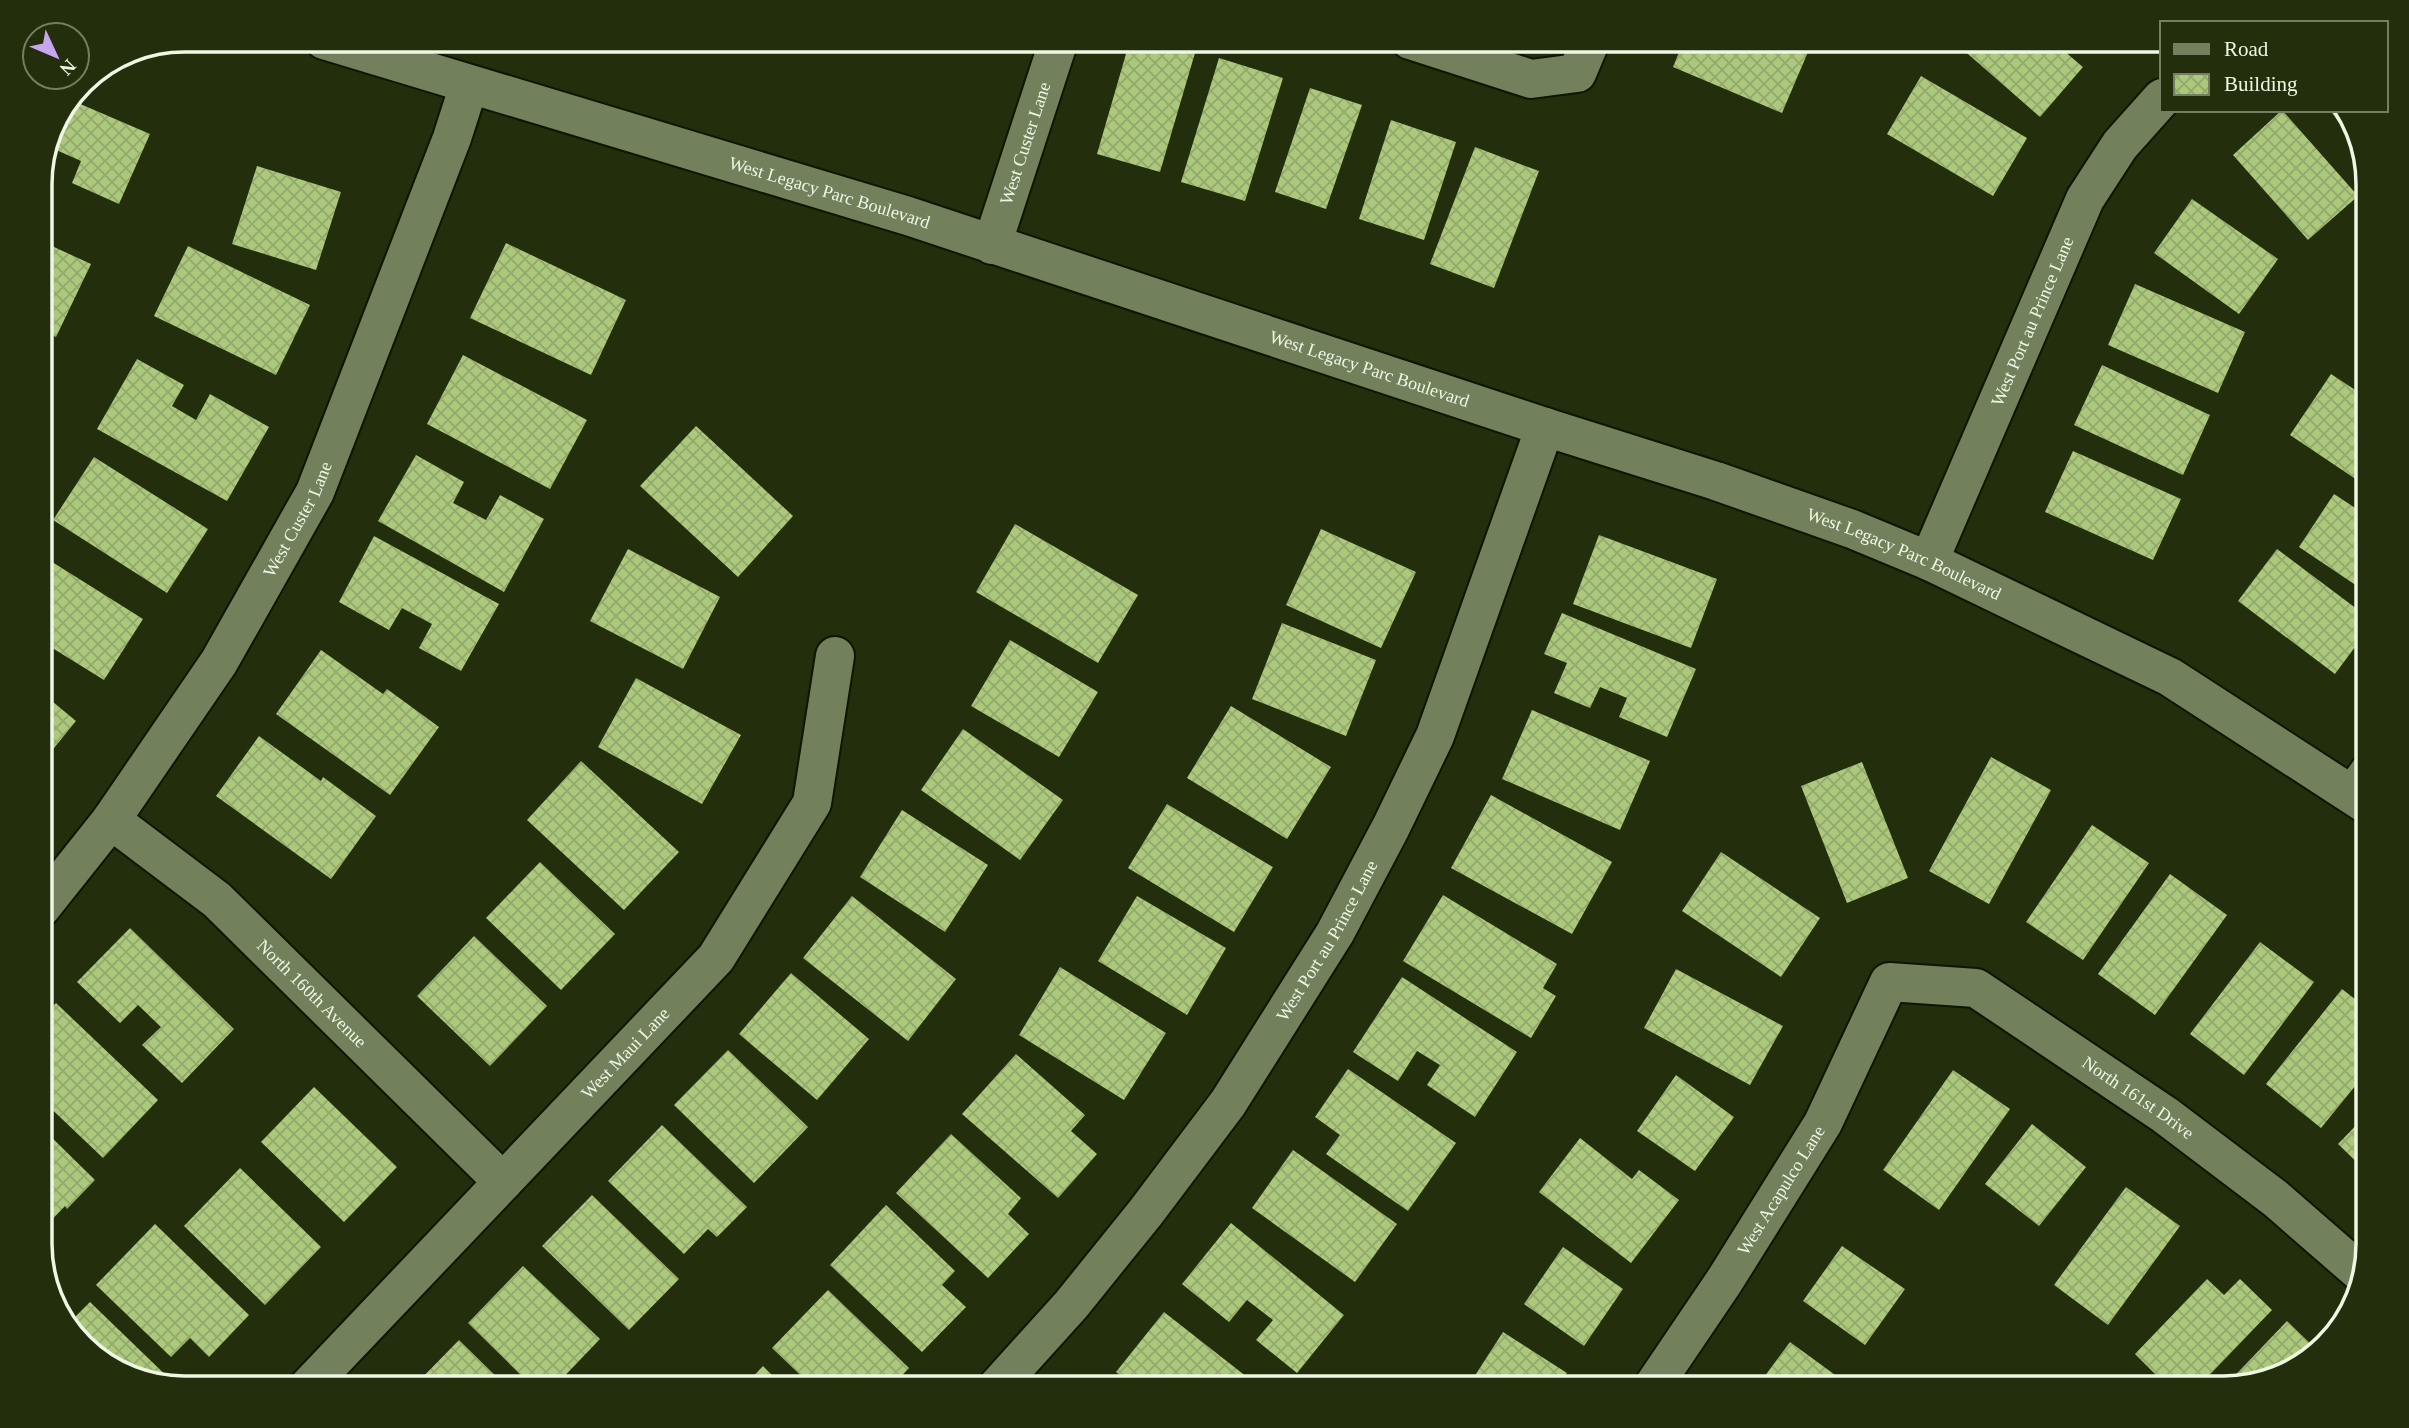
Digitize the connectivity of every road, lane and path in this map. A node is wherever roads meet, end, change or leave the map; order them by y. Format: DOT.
graph roads {
  1 [pos="1448,52"];
  2 [pos="366,53"];
  3 [pos="1055,53"];
  4 [pos="1584,57"];
  5 [pos="469,85"];
  6 [pos="2160,100"];
  7 [pos="992,245"];
  8 [pos="1545,427"];
  9 [pos="1929,561"];
  10 [pos="835,656"];
  11 [pos="2356,787"];
  12 [pos="111,820"];
  13 [pos="53,893"];
  14 [pos="1889,982"];
  15 [pos="503,1182"];
  16 [pos="2354,1267"];
  17 [pos="318,1376"];
  18 [pos="1007,1376"];
  19 [pos="1660,1376"];
  1 -- 4 [label="street"];
  2 -- 5 [label="street, West Legacy Parc Boulevard"];
  3 -- 7 [label="street, West Custer Lane"];
  5 -- 7 [label="street, West Legacy Parc Boulevard"];
  5 -- 12 [label="street, West Custer Lane"];
  6 -- 9 [label="street, West Port au Prince Lane"];
  7 -- 8 [label="street, West Legacy Parc Boulevard"];
  8 -- 9 [label="street, West Legacy Parc Boulevard"];
  8 -- 18 [label="street, West Port au Prince Lane"];
  9 -- 11 [label="street, West Legacy Parc Boulevard"];
  10 -- 15 [label="street, West Maui Lane"];
  12 -- 13 [label="street, West Custer Lane"];
  12 -- 15 [label="street, North 160th Avenue"];
  14 -- 16 [label="street, North 161st Drive"];
  14 -- 19 [label="street, West Acapulco Lane"];
  15 -- 17 [label="street, West Maui Lane"];
}
